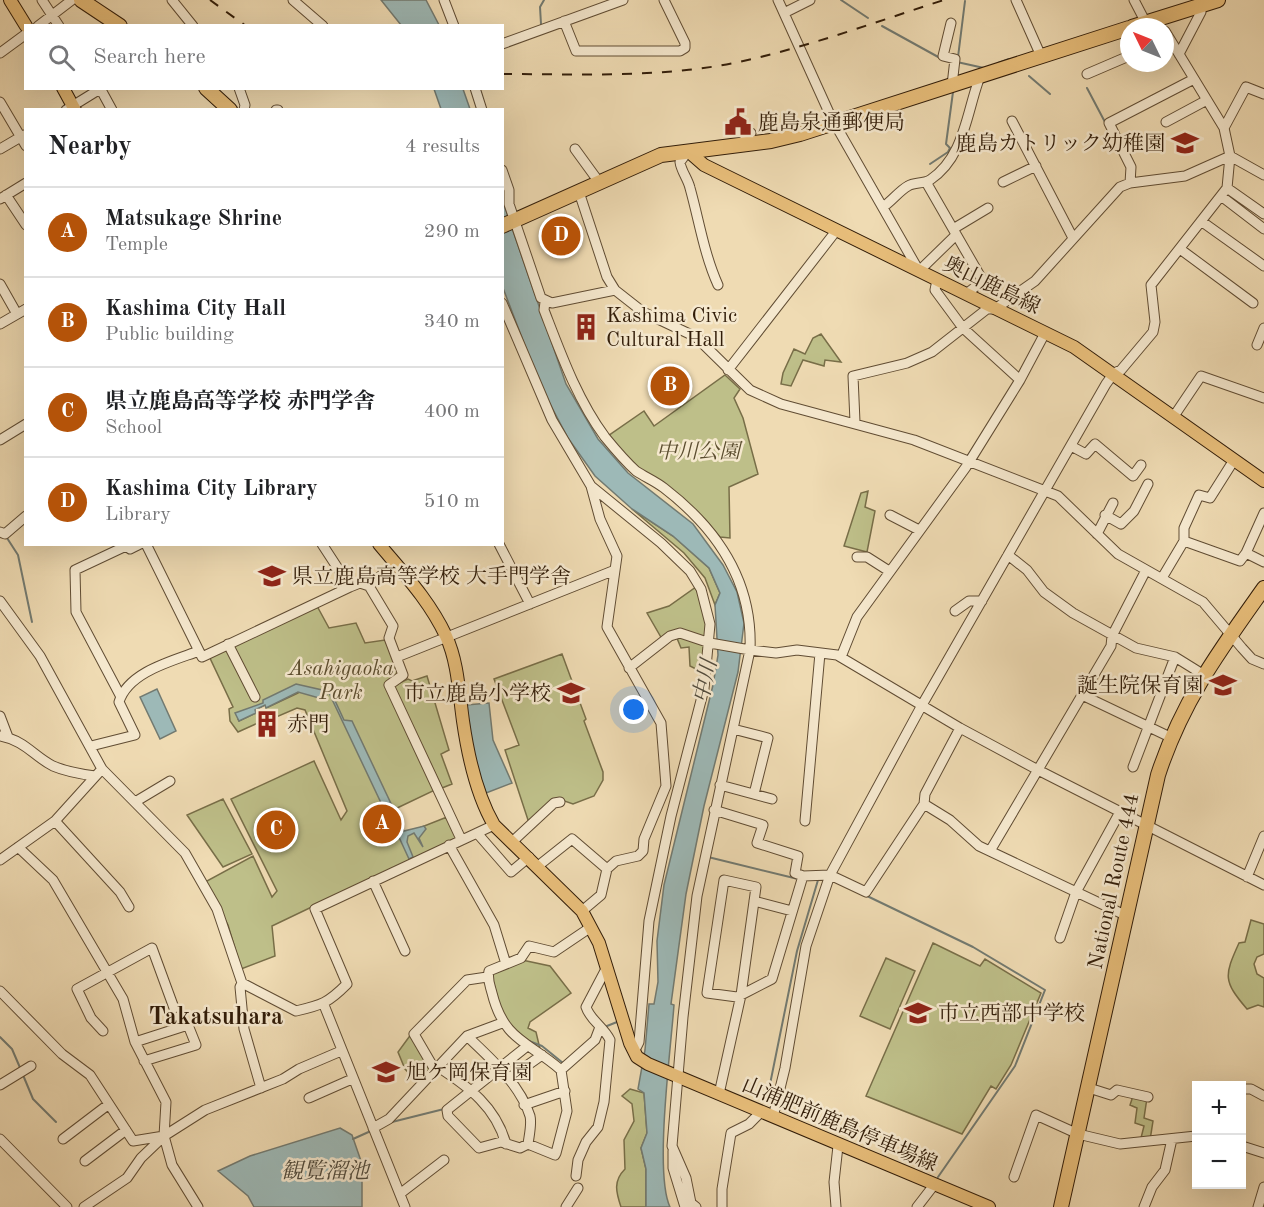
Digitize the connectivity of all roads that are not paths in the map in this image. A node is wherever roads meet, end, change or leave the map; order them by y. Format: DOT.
graph roads {
  1 [pos="10,0"];
  2 [pos="42,0"];
  3 [pos="72,0"];
  4 [pos="81,0"];
  5 [pos="172,0"];
  6 [pos="293,0"];
  7 [pos="444,0"];
  8 [pos="623,0"];
  9 [pos="664,0"];
  10 [pos="778,0"];
  11 [pos="810,0"];
  12 [pos="1016,0"];
  13 [pos="1134,0"];
  14 [pos="1218,0"];
  15 [pos="1198,6"];
  16 [pos="784,13"];
  17 [pos="52,15"];
  18 [pos="1150,18"];
  19 [pos="1168,18"];
  20 [pos="564,21"];
  21 [pos="951,23"];
  22 [pos="25,24"];
  23 [pos="41,24"];
  24 [pos="58,24"];
  25 [pos="117,24"];
  26 [pos="191,24"];
  27 [pos="321,24"];
  28 [pos="453,24"];
  29 [pos="1120,30"];
  30 [pos="24,35"];
  31 [pos="504,43"];
  32 [pos="1174,49"];
  33 [pos="0,53"];
  34 [pos="1179,54"];
  35 [pos="1041,56"];
  36 [pos="1120,60"];
  37 [pos="1087,74"];
  38 [pos="976,77"];
  39 [pos="1194,79"];
  40 [pos="952,85"];
  41 [pos="64,90"];
  42 [pos="99,90"];
  43 [pos="101,90"];
  44 [pos="208,90"];
  45 [pos="240,90"];
  46 [pos="476,90"];
  47 [pos="1264,94"];
  48 [pos="1207,100"];
  49 [pos="0,102"];
  50 [pos="72,108"];
  51 [pos="111,108"];
  52 [pos="228,108"];
  53 [pos="244,108"];
  54 [pos="481,108"];
  55 [pos="1012,121"];
  56 [pos="834,122"];
  57 [pos="1166,122"];
  58 [pos="1224,128"];
  59 [pos="24,139"];
  60 [pos="0,149"];
  61 [pos="575,149"];
  62 [pos="688,151"];
  63 [pos="1230,156"];
  64 [pos="1036,166"];
  65 [pos="1264,175"];
  66 [pos="504,176"];
  67 [pos="599,182"];
  68 [pos="926,182"];
  69 [pos="1003,183"];
  70 [pos="1130,183"];
  71 [pos="24,184"];
  72 [pos="579,192"];
  73 [pos="1224,192"];
  74 [pos="3,197"];
  75 [pos="883,207"];
  76 [pos="988,208"];
  77 [pos="1264,214"];
  78 [pos="1201,221"];
  79 [pos="24,223"];
  80 [pos="511,224"];
  81 [pos="1264,230"];
  82 [pos="836,231"];
  83 [pos="954,232"];
  84 [pos="1073,238"];
  85 [pos="1180,249"];
  86 [pos="1264,266"];
  87 [pos="919,271"];
  88 [pos="936,279"];
  89 [pos="0,284"];
  90 [pos="718,285"];
  91 [pos="615,290"];
  92 [pos="966,294"];
  93 [pos="545,302"];
  94 [pos="1253,303"];
  95 [pos="504,308"];
  96 [pos="995,309"];
  97 [pos="22,313"];
  98 [pos="0,324"];
  99 [pos="1264,327"];
  100 [pos="963,328"];
  101 [pos="1045,333"];
  102 [pos="1257,345"];
  103 [pos="728,370"];
  104 [pos="1114,373"];
  105 [pos="1020,380"];
  106 [pos="1264,398"];
  107 [pos="1174,416"];
  108 [pos="855,422"];
  109 [pos="24,425"];
  110 [pos="0,440"];
  111 [pos="1071,446"];
  112 [pos="1234,460"];
  113 [pos="969,461"];
  114 [pos="1141,465"];
  115 [pos="1264,481"];
  116 [pos="1148,484"];
  117 [pos="591,486"];
  118 [pos="1046,490"];
  119 [pos="1113,503"];
  120 [pos="1264,513"];
  121 [pos="890,515"];
  122 [pos="1105,515"];
  123 [pos="24,518"];
  124 [pos="919,530"];
  125 [pos="0,532"];
  126 [pos="1097,534"];
  127 [pos="1184,541"];
  128 [pos="126,546"];
  129 [pos="147,546"];
  130 [pos="323,546"];
  131 [pos="381,546"];
  132 [pos="500,546"];
  133 [pos="1246,552"];
  134 [pos="1008,555"];
  135 [pos="857,557"];
  136 [pos="1264,562"];
  137 [pos="396,563"];
  138 [pos="615,570"];
  139 [pos="1146,570"];
  140 [pos="889,571"];
  141 [pos="1162,578"];
  142 [pos="369,586"];
  143 [pos="350,587"];
  144 [pos="1264,588"];
  145 [pos="0,601"];
  146 [pos="982,601"];
  147 [pos="530,604"];
  148 [pos="955,611"];
  149 [pos="1232,634"];
  150 [pos="1112,636"];
  151 [pos="447,637"];
  152 [pos="710,643"];
  153 [pos="228,644"];
  154 [pos="750,650"];
  155 [pos="199,651"];
  156 [pos="820,653"];
  157 [pos="397,657"];
  158 [pos="841,657"];
  159 [pos="1175,657"];
  160 [pos="1264,664"];
  161 [pos="629,668"];
  162 [pos="1204,675"];
  163 [pos="1082,695"];
  164 [pos="121,697"];
  165 [pos="255,698"];
  166 [pos="922,705"];
  167 [pos="0,716"];
  168 [pos="960,728"];
  169 [pos="1148,728"];
  170 [pos="733,729"];
  171 [pos="4,736"];
  172 [pos="1170,737"];
  173 [pos="91,746"];
  174 [pos="1133,767"];
  175 [pos="102,769"];
  176 [pos="1038,770"];
  177 [pos="94,776"];
  178 [pos="170,781"];
  179 [pos="720,785"];
  180 [pos="754,794"];
  181 [pos="772,799"];
  182 [pos="135,802"];
  183 [pos="560,802"];
  184 [pos="924,804"];
  185 [pos="714,810"];
  186 [pos="1120,812"];
  187 [pos="55,820"];
  188 [pos="805,821"];
  189 [pos="494,825"];
  190 [pos="1146,826"];
  191 [pos="477,832"];
  192 [pos="1264,836"];
  193 [pos="461,839"];
  194 [pos="512,842"];
  195 [pos="449,846"];
  196 [pos="18,847"];
  197 [pos="990,851"];
  198 [pos="0,860"];
  199 [pos="533,862"];
  200 [pos="607,869"];
  201 [pos="830,875"];
  202 [pos="803,876"];
  203 [pos="1247,877"];
  204 [pos="373,881"];
  205 [pos="1264,885"];
  206 [pos="1076,892"];
  207 [pos="754,902"];
  208 [pos="129,907"];
  209 [pos="582,911"];
  210 [pos="792,911"];
  211 [pos="1127,916"];
  212 [pos="591,927"];
  213 [pos="1060,938"];
  214 [pos="405,951"];
  215 [pos="506,964"];
  216 [pos="607,967"];
  217 [pos="108,970"];
  218 [pos="487,977"];
  219 [pos="242,983"];
  220 [pos="0,991"];
  221 [pos="741,995"];
  222 [pos="324,1005"];
  223 [pos="174,1008"];
  224 [pos="502,1023"];
  225 [pos="600,1027"];
  226 [pos="103,1031"];
  227 [pos="467,1036"];
  228 [pos="135,1042"];
  229 [pos="526,1047"];
  230 [pos="341,1052"];
  231 [pos="542,1055"];
  232 [pos="637,1057"];
  233 [pos="144,1062"];
  234 [pos="31,1066"];
  235 [pos="436,1068"];
  236 [pos="500,1068"];
  237 [pos="561,1070"];
  238 [pos="677,1077"];
  239 [pos="352,1079"];
  240 [pos="508,1079"];
  241 [pos="0,1085"];
  242 [pos="261,1088"];
  243 [pos="1089,1088"];
  244 [pos="1246,1089"];
  245 [pos="473,1090"];
  246 [pos="565,1091"];
  247 [pos="719,1094"];
  248 [pos="1264,1096"];
  249 [pos="1148,1097"];
  250 [pos="309,1098"];
  251 [pos="109,1104"];
  252 [pos="524,1105"];
  253 [pos="767,1114"];
  254 [pos="126,1130"];
  255 [pos="374,1130"];
  256 [pos="1078,1134"];
  257 [pos="164,1136"];
  258 [pos="1192,1137"];
  259 [pos="0,1138"];
  260 [pos="63,1139"];
  261 [pos="1172,1139"];
  262 [pos="506,1144"];
  263 [pos="528,1144"];
  264 [pos="838,1146"];
  265 [pos="1246,1147"];
  266 [pos="1264,1153"];
  267 [pos="444,1160"];
  268 [pos="85,1161"];
  269 [pos="576,1176"];
  270 [pos="1014,1177"];
  271 [pos="934,1185"];
  272 [pos="1264,1187"];
  273 [pos="578,1188"];
  274 [pos="400,1193"];
  275 [pos="689,1206"];
  276 [pos="67,1207"];
  277 [pos="84,1207"];
  278 [pos="198,1207"];
  279 [pos="405,1207"];
  280 [pos="566,1207"];
  281 [pos="722,1207"];
  282 [pos="836,1207"];
  283 [pos="917,1207"];
  284 [pos="989,1207"];
  285 [pos="1061,1207"];
  286 [pos="1144,1207"];
  287 [pos="1258,1207"];
  1 -- 22 [label="main road"];
  2 -- 17 [label="street"];
  3 -- 17 [label="street"];
  4 -- 25 [label="highway"];
  5 -- 26 [label="street"];
  6 -- 27 [label="street"];
  7 -- 28 [label="street"];
  8 -- 20 [label="street"];
  9 -- 20 [label="street"];
  10 -- 16 [label="street"];
  11 -- 16 [label="street"];
  12 -- 35 [label="street"];
  13 -- 18 [label="street"];
  14 -- 15 [label="highway"];
  15 -- 19 [label="highway"];
  15 -- 34 [label="street"];
  16 -- 56 [label="street"];
  17 -- 23 [label="street"];
  17 -- 24 [label="street"];
  20 -- 31 [label="street"];
  21 -- 40 [label="street"];
  29 -- 35 [label="highway"];
  30 -- 33 [label="street"];
  32 -- 34 [label="street"];
  34 -- 39 [label="street"];
  35 -- 38 [label="highway"];
  36 -- 37 [label="street"];
  38 -- 40 [label="highway"];
  38 -- 68 [label="street"];
  39 -- 48 [label="street"];
  39 -- 70 [label="street"];
  40 -- 56 [label="highway"];
  41 -- 50 [label="main road"];
  42 -- 50 [label="street"];
  43 -- 51 [label="street"];
  44 -- 52 [label="highway"];
  45 -- 53 [label="street"];
  46 -- 54 [label="street"];
  47 -- 58 [label="street"];
  48 -- 57 [label="street"];
  48 -- 58 [label="street"];
  49 -- 59 [label="street"];
  55 -- 64 [label="street"];
  56 -- 62 [label="highway"];
  56 -- 75 [label="street"];
  58 -- 63 [label="street"];
  59 -- 60 [label="street"];
  61 -- 67 [label="street"];
  62 -- 67 [label="highway"];
  62 -- 82 [label="main road, 奥山鹿島線"];
  62 -- 90 [label="street"];
  63 -- 65 [label="street"];
  63 -- 70 [label="street"];
  63 -- 73 [label="street"];
  64 -- 69 [label="street"];
  64 -- 84 [label="street"];
  66 -- 80 [label="street"];
  67 -- 72 [label="highway"];
  68 -- 75 [label="street"];
  68 -- 83 [label="street"];
  70 -- 84 [label="street"];
  71 -- 74 [label="street"];
  72 -- 80 [label="highway"];
  72 -- 91 [label="street"];
  73 -- 77 [label="street"];
  73 -- 78 [label="street"];
  73 -- 81 [label="street"];
  74 -- 79 [label="street"];
  75 -- 87 [label="street"];
  76 -- 83 [label="street"];
  78 -- 85 [label="street"];
  78 -- 86 [label="street"];
  80 -- 93 [label="street"];
  82 -- 87 [label="main road, 奥山鹿島線"];
  82 -- 103 [label="street"];
  83 -- 87 [label="street"];
  83 -- 92 [label="street"];
  84 -- 96 [label="street"];
  85 -- 94 [label="street"];
  85 -- 104 [label="street"];
  87 -- 88 [label="main road, 奥山鹿島線"];
  88 -- 92 [label="main road, 奥山鹿島線"];
  88 -- 100 [label="street"];
  89 -- 97 [label="street"];
  91 -- 93 [label="street"];
  91 -- 103 [label="street"];
  92 -- 96 [label="main road, 奥山鹿島線"];
  93 -- 154 [label="street"];
  95 -- 117 [label="street"];
  96 -- 100 [label="street"];
  96 -- 101 [label="main road, 奥山鹿島線"];
  97 -- 98 [label="street"];
  99 -- 102 [label="street"];
  100 -- 105 [label="street"];
  100 -- 108 [label="street"];
  101 -- 104 [label="main road, 奥山鹿島線"];
  101 -- 105 [label="street"];
  103 -- 108 [label="street"];
  104 -- 107 [label="main road, 奥山鹿島線"];
  104 -- 111 [label="street"];
  105 -- 113 [label="street"];
  106 -- 107 [label="street"];
  107 -- 112 [label="main road, 奥山鹿島線"];
  108 -- 113 [label="street"];
  109 -- 110 [label="street"];
  111 -- 114 [label="street"];
  111 -- 118 [label="street"];
  112 -- 115 [label="main road, 奥山鹿島線"];
  112 -- 127 [label="street"];
  113 -- 118 [label="street"];
  113 -- 124 [label="street"];
  116 -- 122 [label="street"];
  117 -- 138 [label="street"];
  117 -- 152 [label="street"];
  118 -- 126 [label="street"];
  118 -- 134 [label="street"];
  119 -- 122 [label="street"];
  120 -- 133 [label="street"];
  121 -- 124 [label="street"];
  122 -- 126 [label="street"];
  123 -- 125 [label="street"];
  124 -- 140 [label="street"];
  126 -- 139 [label="street"];
  127 -- 133 [label="street"];
  127 -- 141 [label="street"];
  128 -- 164 [label="street"];
  129 -- 155 [label="street"];
  130 -- 143 [label="street"];
  131 -- 137 [label="main road"];
  132 -- 147 [label="street"];
  133 -- 136 [label="street"];
  134 -- 146 [label="street"];
  134 -- 150 [label="street"];
  135 -- 140 [label="street"];
  137 -- 142 [label="street"];
  137 -- 151 [label="main road"];
  138 -- 147 [label="street"];
  138 -- 161 [label="street"];
  139 -- 141 [label="street"];
  139 -- 150 [label="street"];
  140 -- 158 [label="street"];
  141 -- 149 [label="street"];
  142 -- 143 [label="street"];
  142 -- 157 [label="street"];
  143 -- 153 [label="street"];
  144 -- 149 [label="highway, National Route 444"];
  145 -- 173 [label="street"];
  146 -- 148 [label="street"];
  146 -- 166 [label="street"];
  147 -- 151 [label="street"];
  149 -- 160 [label="street"];
  149 -- 162 [label="highway, National Route 444"];
  150 -- 159 [label="street"];
  150 -- 163 [label="street"];
  151 -- 157 [label="street"];
  151 -- 189 [label="main road"];
  152 -- 154 [label="street"];
  152 -- 161 [label="street"];
  152 -- 232 [label="street"];
  153 -- 155 [label="street"];
  153 -- 165 [label="street"];
  154 -- 156 [label="street"];
  154 -- 170 [label="street"];
  155 -- 164 [label="street"];
  156 -- 158 [label="street"];
  156 -- 188 [label="street"];
  157 -- 193 [label="street"];
  158 -- 166 [label="street"];
  159 -- 162 [label="street"];
  159 -- 169 [label="street"];
  161 -- 200 [label="street"];
  162 -- 172 [label="highway, National Route 444"];
  163 -- 169 [label="street"];
  163 -- 176 [label="street"];
  164 -- 173 [label="street"];
  166 -- 168 [label="street"];
  166 -- 201 [label="street"];
  167 -- 171 [label="street"];
  168 -- 176 [label="street"];
  168 -- 184 [label="street"];
  169 -- 172 [label="street"];
  169 -- 174 [label="street"];
  170 -- 179 [label="street"];
  170 -- 180 [label="street"];
  171 -- 177 [label="street"];
  172 -- 190 [label="highway, National Route 444"];
  173 -- 175 [label="street"];
  175 -- 177 [label="street"];
  175 -- 182 [label="street"];
  176 -- 186 [label="street"];
  176 -- 197 [label="street"];
  177 -- 187 [label="street"];
  178 -- 182 [label="street"];
  179 -- 180 [label="street"];
  179 -- 185 [label="street"];
  180 -- 181 [label="street"];
  182 -- 219 [label="street"];
  183 -- 194 [label="street"];
  184 -- 197 [label="street"];
  184 -- 201 [label="street"];
  185 -- 202 [label="street"];
  185 -- 238 [label="street"];
  186 -- 190 [label="street"];
  186 -- 206 [label="street"];
  187 -- 196 [label="street"];
  187 -- 208 [label="street"];
  189 -- 191 [label="street"];
  189 -- 194 [label="main road"];
  190 -- 203 [label="street"];
  190 -- 211 [label="highway, National Route 444"];
  191 -- 193 [label="street"];
  191 -- 199 [label="street"];
  192 -- 203 [label="street"];
  193 -- 195 [label="street"];
  194 -- 199 [label="main road"];
  195 -- 204 [label="street"];
  195 -- 215 [label="street"];
  196 -- 198 [label="street"];
  196 -- 217 [label="street"];
  197 -- 206 [label="street"];
  199 -- 200 [label="street"];
  199 -- 209 [label="main road"];
  200 -- 209 [label="street"];
  201 -- 202 [label="street"];
  201 -- 253 [label="street"];
  202 -- 210 [label="street"];
  203 -- 205 [label="street"];
  204 -- 214 [label="street"];
  204 -- 222 [label="street"];
  206 -- 211 [label="street"];
  206 -- 213 [label="street"];
  207 -- 210 [label="street"];
  207 -- 221 [label="street"];
  207 -- 221 [label="street"];
  209 -- 212 [label="main road"];
  210 -- 221 [label="street"];
  211 -- 243 [label="highway, National Route 444"];
  212 -- 215 [label="street"];
  212 -- 216 [label="main road"];
  215 -- 218 [label="street"];
  216 -- 225 [label="street"];
  216 -- 232 [label="main road"];
  217 -- 223 [label="street"];
  217 -- 226 [label="street"];
  217 -- 228 [label="street"];
  218 -- 224 [label="street"];
  218 -- 235 [label="street"];
  219 -- 222 [label="street"];
  219 -- 242 [label="street"];
  220 -- 251 [label="street"];
  221 -- 247 [label="street"];
  222 -- 230 [label="street"];
  224 -- 227 [label="street"];
  224 -- 229 [label="street"];
  225 -- 237 [label="street"];
  225 -- 269 [label="street"];
  227 -- 235 [label="street"];
  227 -- 236 [label="street"];
  228 -- 233 [label="street"];
  228 -- 233 [label="street"];
  229 -- 231 [label="street"];
  229 -- 236 [label="street"];
  230 -- 239 [label="street"];
  230 -- 242 [label="street"];
  231 -- 237 [label="street"];
  231 -- 240 [label="street"];
  232 -- 238 [label="main road, 山浦肥前鹿島停車場線"];
  233 -- 257 [label="street"];
  234 -- 241 [label="street"];
  235 -- 245 [label="street"];
  235 -- 255 [label="street"];
  236 -- 240 [label="street"];
  236 -- 245 [label="street"];
  237 -- 246 [label="street"];
  238 -- 247 [label="main road, 山浦肥前鹿島停車場線"];
  238 -- 275 [label="street"];
  239 -- 250 [label="street"];
  239 -- 255 [label="street"];
  240 -- 252 [label="street"];
  242 -- 257 [label="street"];
  243 -- 249 [label="street"];
  243 -- 256 [label="highway, National Route 444"];
  244 -- 248 [label="street"];
  245 -- 262 [label="street"];
  245 -- 262 [label="street"];
  246 -- 252 [label="street"];
  246 -- 263 [label="street"];
  247 -- 253 [label="main road, 山浦肥前鹿島停車場線"];
  251 -- 254 [label="street"];
  251 -- 260 [label="street"];
  252 -- 263 [label="street"];
  253 -- 264 [label="main road, 山浦肥前鹿島停車場線"];
  253 -- 281 [label="street"];
  254 -- 257 [label="street"];
  254 -- 268 [label="street"];
  255 -- 274 [label="street"];
  256 -- 261 [label="street"];
  256 -- 270 [label="street"];
  256 -- 285 [label="highway, National Route 444"];
  257 -- 277 [label="street"];
  257 -- 278 [label="street"];
  258 -- 261 [label="street"];
  259 -- 276 [label="street"];
  261 -- 286 [label="street"];
  262 -- 263 [label="street"];
  264 -- 271 [label="main road, 山浦肥前鹿島停車場線"];
  264 -- 282 [label="street"];
  265 -- 266 [label="street"];
  267 -- 274 [label="street"];
  271 -- 283 [label="street"];
  271 -- 284 [label="main road, 山浦肥前鹿島停車場線"];
  272 -- 287 [label="street"];
  273 -- 280 [label="street"];
  274 -- 279 [label="street"];
}
